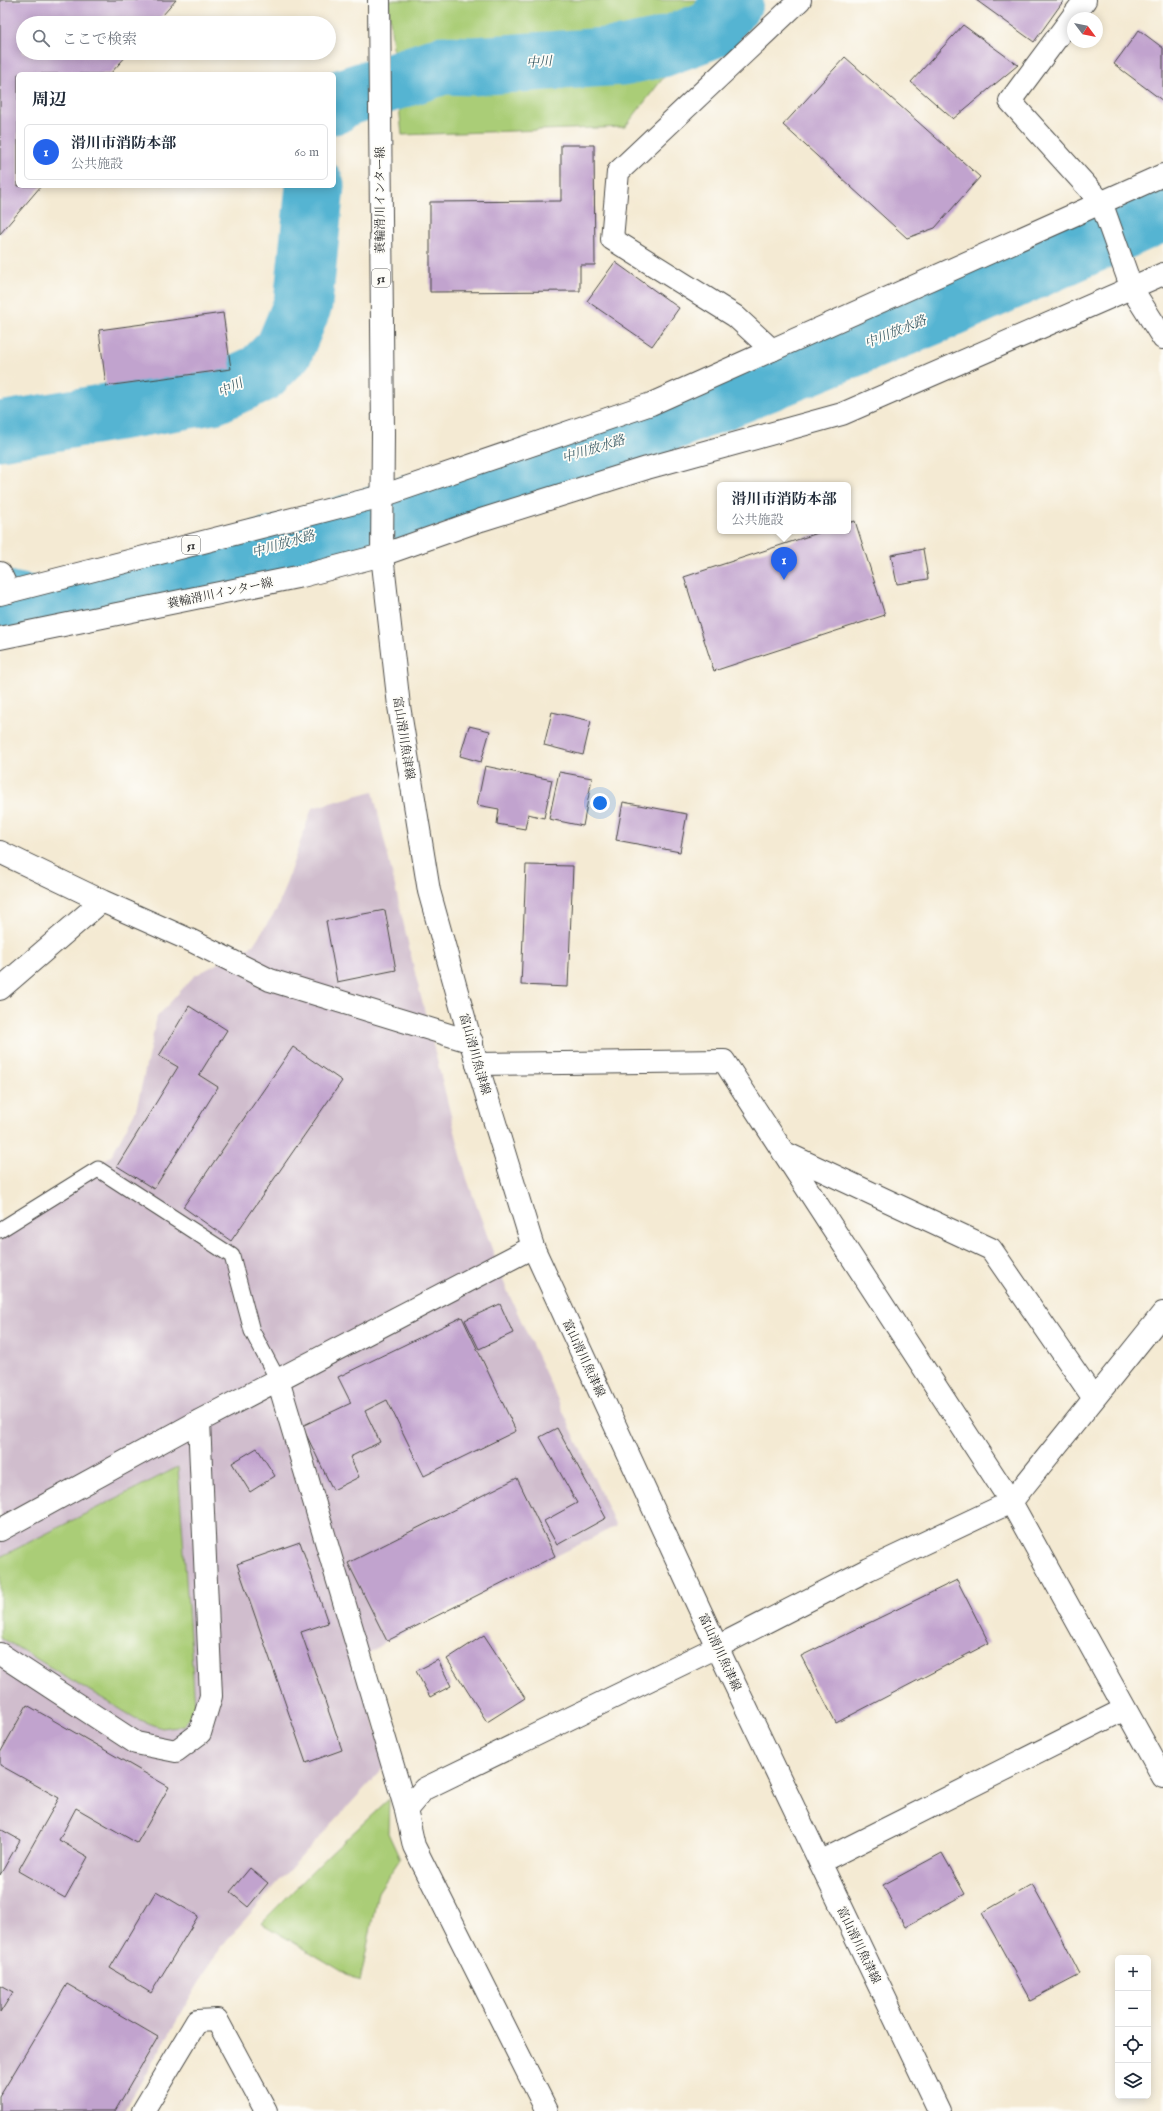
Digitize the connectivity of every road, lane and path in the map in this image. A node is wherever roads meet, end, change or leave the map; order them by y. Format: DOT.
graph roads {
  1 [pos="379,0"];
  2 [pos="800,0"];
  3 [pos="1085,0"];
  4 [pos="1163,175"];
  5 [pos="1101,202"];
  6 [pos="1163,274"];
  7 [pos="1132,289"];
  8 [pos="1163,338"];
  9 [pos="772,350"];
  10 [pos="382,496"];
  11 [pos="382,555"];
  12 [pos="3,586"];
  13 [pos="0,638"];
  14 [pos="0,852"];
  15 [pos="102,901"];
  16 [pos="0,988"];
  17 [pos="472,1042"];
  18 [pos="477,1064"];
  19 [pos="784,1152"];
  20 [pos="0,1230"];
  21 [pos="533,1247"];
  22 [pos="1163,1312"];
  23 [pos="278,1380"];
  24 [pos="1093,1397"];
  25 [pos="199,1421"];
  26 [pos="1011,1502"];
  27 [pos="0,1530"];
  28 [pos="717,1647"];
  29 [pos="0,1654"];
  30 [pos="1125,1709"];
  31 [pos="1163,1777"];
  32 [pos="406,1810"];
  33 [pos="820,1862"];
  34 [pos="143,2111"];
  35 [pos="266,2111"];
  36 [pos="547,2111"];
  37 [pos="940,2111"];
  1 -- 10 [label="street, 蓑輪滑川インター線 / 51"];
  2 -- 9 [label="street"];
  3 -- 5 [label="street"];
  4 -- 5 [label="street"];
  5 -- 7 [label="street"];
  5 -- 9 [label="street"];
  6 -- 7 [label="street"];
  7 -- 8 [label="street"];
  7 -- 11 [label="street"];
  9 -- 10 [label="street"];
  10 -- 11 [label="street, 蓑輪滑川インター線 / 51"];
  10 -- 12 [label="street, 51"];
  11 -- 13 [label="street, 蓑輪滑川インター線"];
  11 -- 17 [label="street, 富山滑川魚津線"];
  14 -- 15 [label="street"];
  15 -- 16 [label="street"];
  15 -- 17 [label="street"];
  17 -- 18 [label="street, 富山滑川魚津線"];
  18 -- 19 [label="street"];
  18 -- 21 [label="street, 富山滑川魚津線"];
  19 -- 24 [label="street"];
  19 -- 26 [label="street"];
  20 -- 23 [label="lane"];
  21 -- 23 [label="street"];
  21 -- 28 [label="street, 富山滑川魚津線"];
  22 -- 24 [label="street"];
  23 -- 25 [label="street"];
  23 -- 32 [label="street"];
  24 -- 26 [label="street"];
  25 -- 27 [label="street"];
  25 -- 29 [label="street"];
  26 -- 28 [label="street"];
  26 -- 30 [label="street"];
  28 -- 32 [label="street"];
  28 -- 33 [label="street, 富山滑川魚津線"];
  30 -- 31 [label="street"];
  30 -- 33 [label="street"];
  32 -- 36 [label="street"];
  33 -- 37 [label="street, 富山滑川魚津線"];
  34 -- 35 [label="street"];
}
